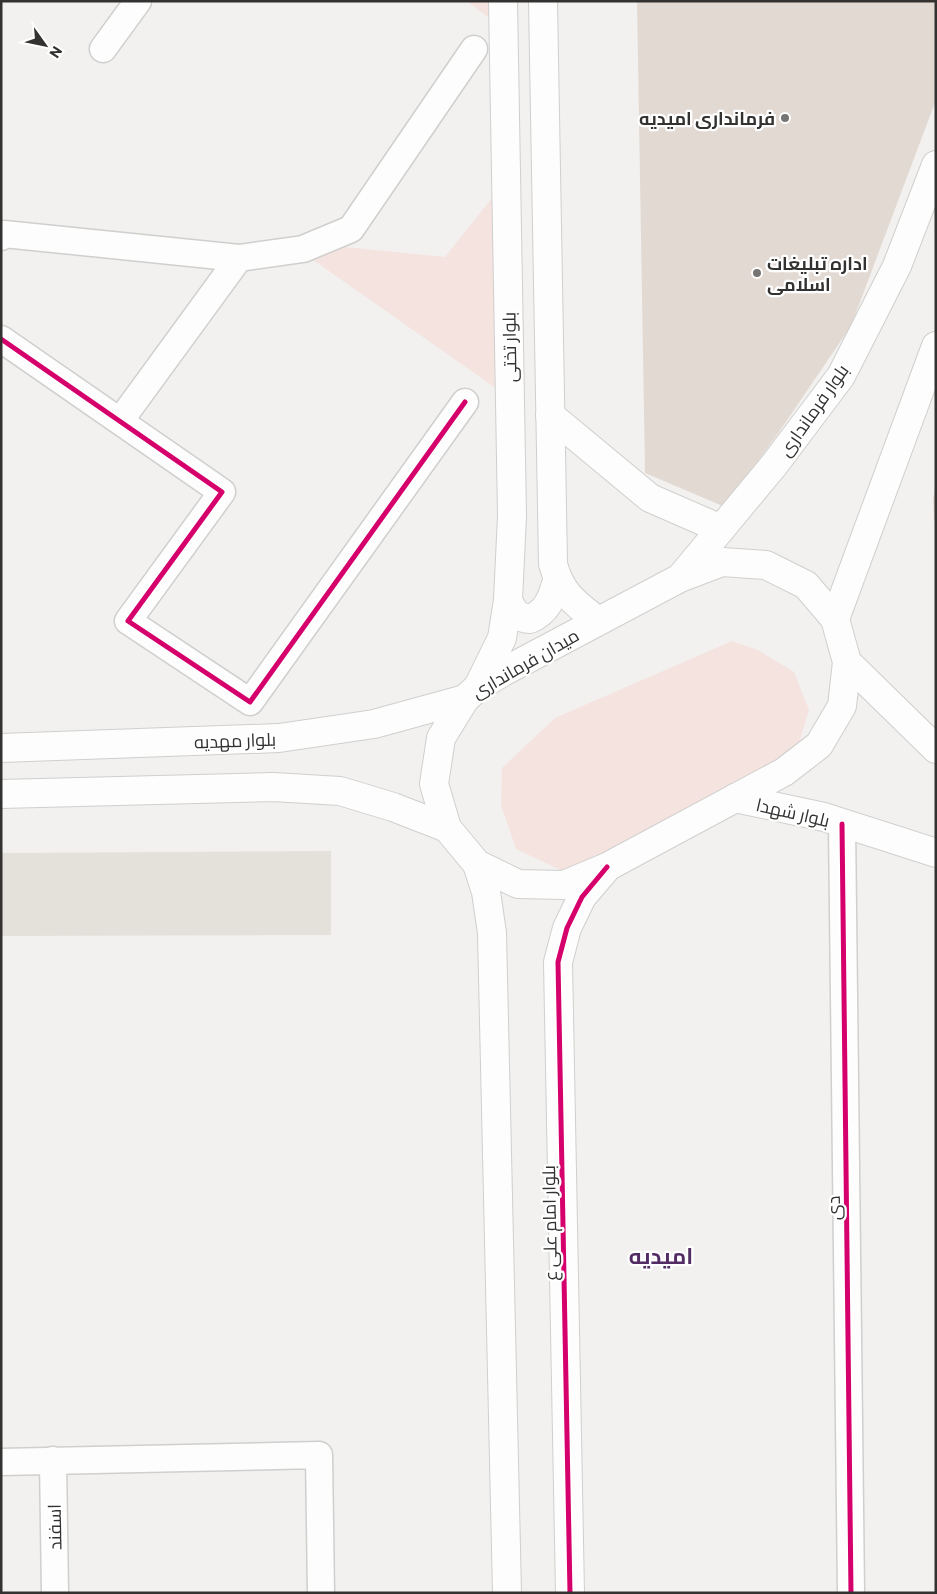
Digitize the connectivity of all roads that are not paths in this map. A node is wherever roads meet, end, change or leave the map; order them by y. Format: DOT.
graph roads {
  1 [pos="138,1"];
  2 [pos="503,1"];
  3 [pos="543,1"];
  4 [pos="103,49"];
  5 [pos="474,49"];
  6 [pos="936,165"];
  7 [pos="1,237"];
  8 [pos="239,258"];
  9 [pos="1,339"];
  10 [pos="936,346"];
  11 [pos="465,402"];
  12 [pos="550,415"];
  13 [pos="120,421"];
  14 [pos="721,529"];
  15 [pos="680,578"];
  16 [pos="557,581"];
  17 [pos="508,600"];
  18 [pos="835,619"];
  19 [pos="598,621"];
  20 [pos="847,662"];
  21 [pos="472,693"];
  22 [pos="2,748"];
  23 [pos="936,749"];
  24 [pos="1,794"];
  25 [pos="736,798"];
  26 [pos="842,824"];
  27 [pos="447,828"];
  28 [pos="936,853"];
  29 [pos="477,864"];
  30 [pos="607,868"];
  31 [pos="53,1460"];
  32 [pos="1,1462"];
  33 [pos="55,1593"];
  34 [pos="321,1593"];
  35 [pos="507,1593"];
  36 [pos="570,1593"];
  37 [pos="851,1593"];
  1 -- 4 [label="street"];
  2 -- 17 [label="street, بلوار تختی"];
  3 -- 12 [label="street"];
  5 -- 8 [label="street"];
  6 -- 14 [label="street, بلوار فرمانداری"];
  7 -- 8 [label="street"];
  8 -- 13 [label="street"];
  9 -- 13 [label="street"];
  10 -- 18 [label="street"];
  11 -- 13 [label="street"];
  12 -- 14 [label="street"];
  12 -- 16 [label="street"];
  14 -- 15 [label="street, بلوار فرمانداری"];
  15 -- 18 [label="street, میدان فرمانداری"];
  15 -- 19 [label="street, میدان فرمانداری"];
  16 -- 17 [label="street"];
  16 -- 19 [label="street"];
  17 -- 21 [label="street, بلوار تختی"];
  18 -- 20 [label="street, میدان فرمانداری"];
  19 -- 21 [label="street, میدان فرمانداری"];
  20 -- 23 [label="street"];
  20 -- 25 [label="street, میدان فرمانداری"];
  21 -- 22 [label="street, بلوار مهدیه"];
  21 -- 27 [label="street, میدان فرمانداری"];
  24 -- 27 [label="street"];
  25 -- 26 [label="street, بلوار شهدا"];
  25 -- 30 [label="street, میدان فرمانداری"];
  26 -- 28 [label="street, بلوار شهدا"];
  26 -- 37 [label="street, دی"];
  27 -- 29 [label="street, میدان فرمانداری"];
  29 -- 30 [label="street, میدان فرمانداری"];
  29 -- 35 [label="street"];
  30 -- 36 [label="street, بلوار امام علی ع"];
  31 -- 32 [label="street"];
  31 -- 33 [label="street, اسفند"];
  31 -- 34 [label="street"];
}
